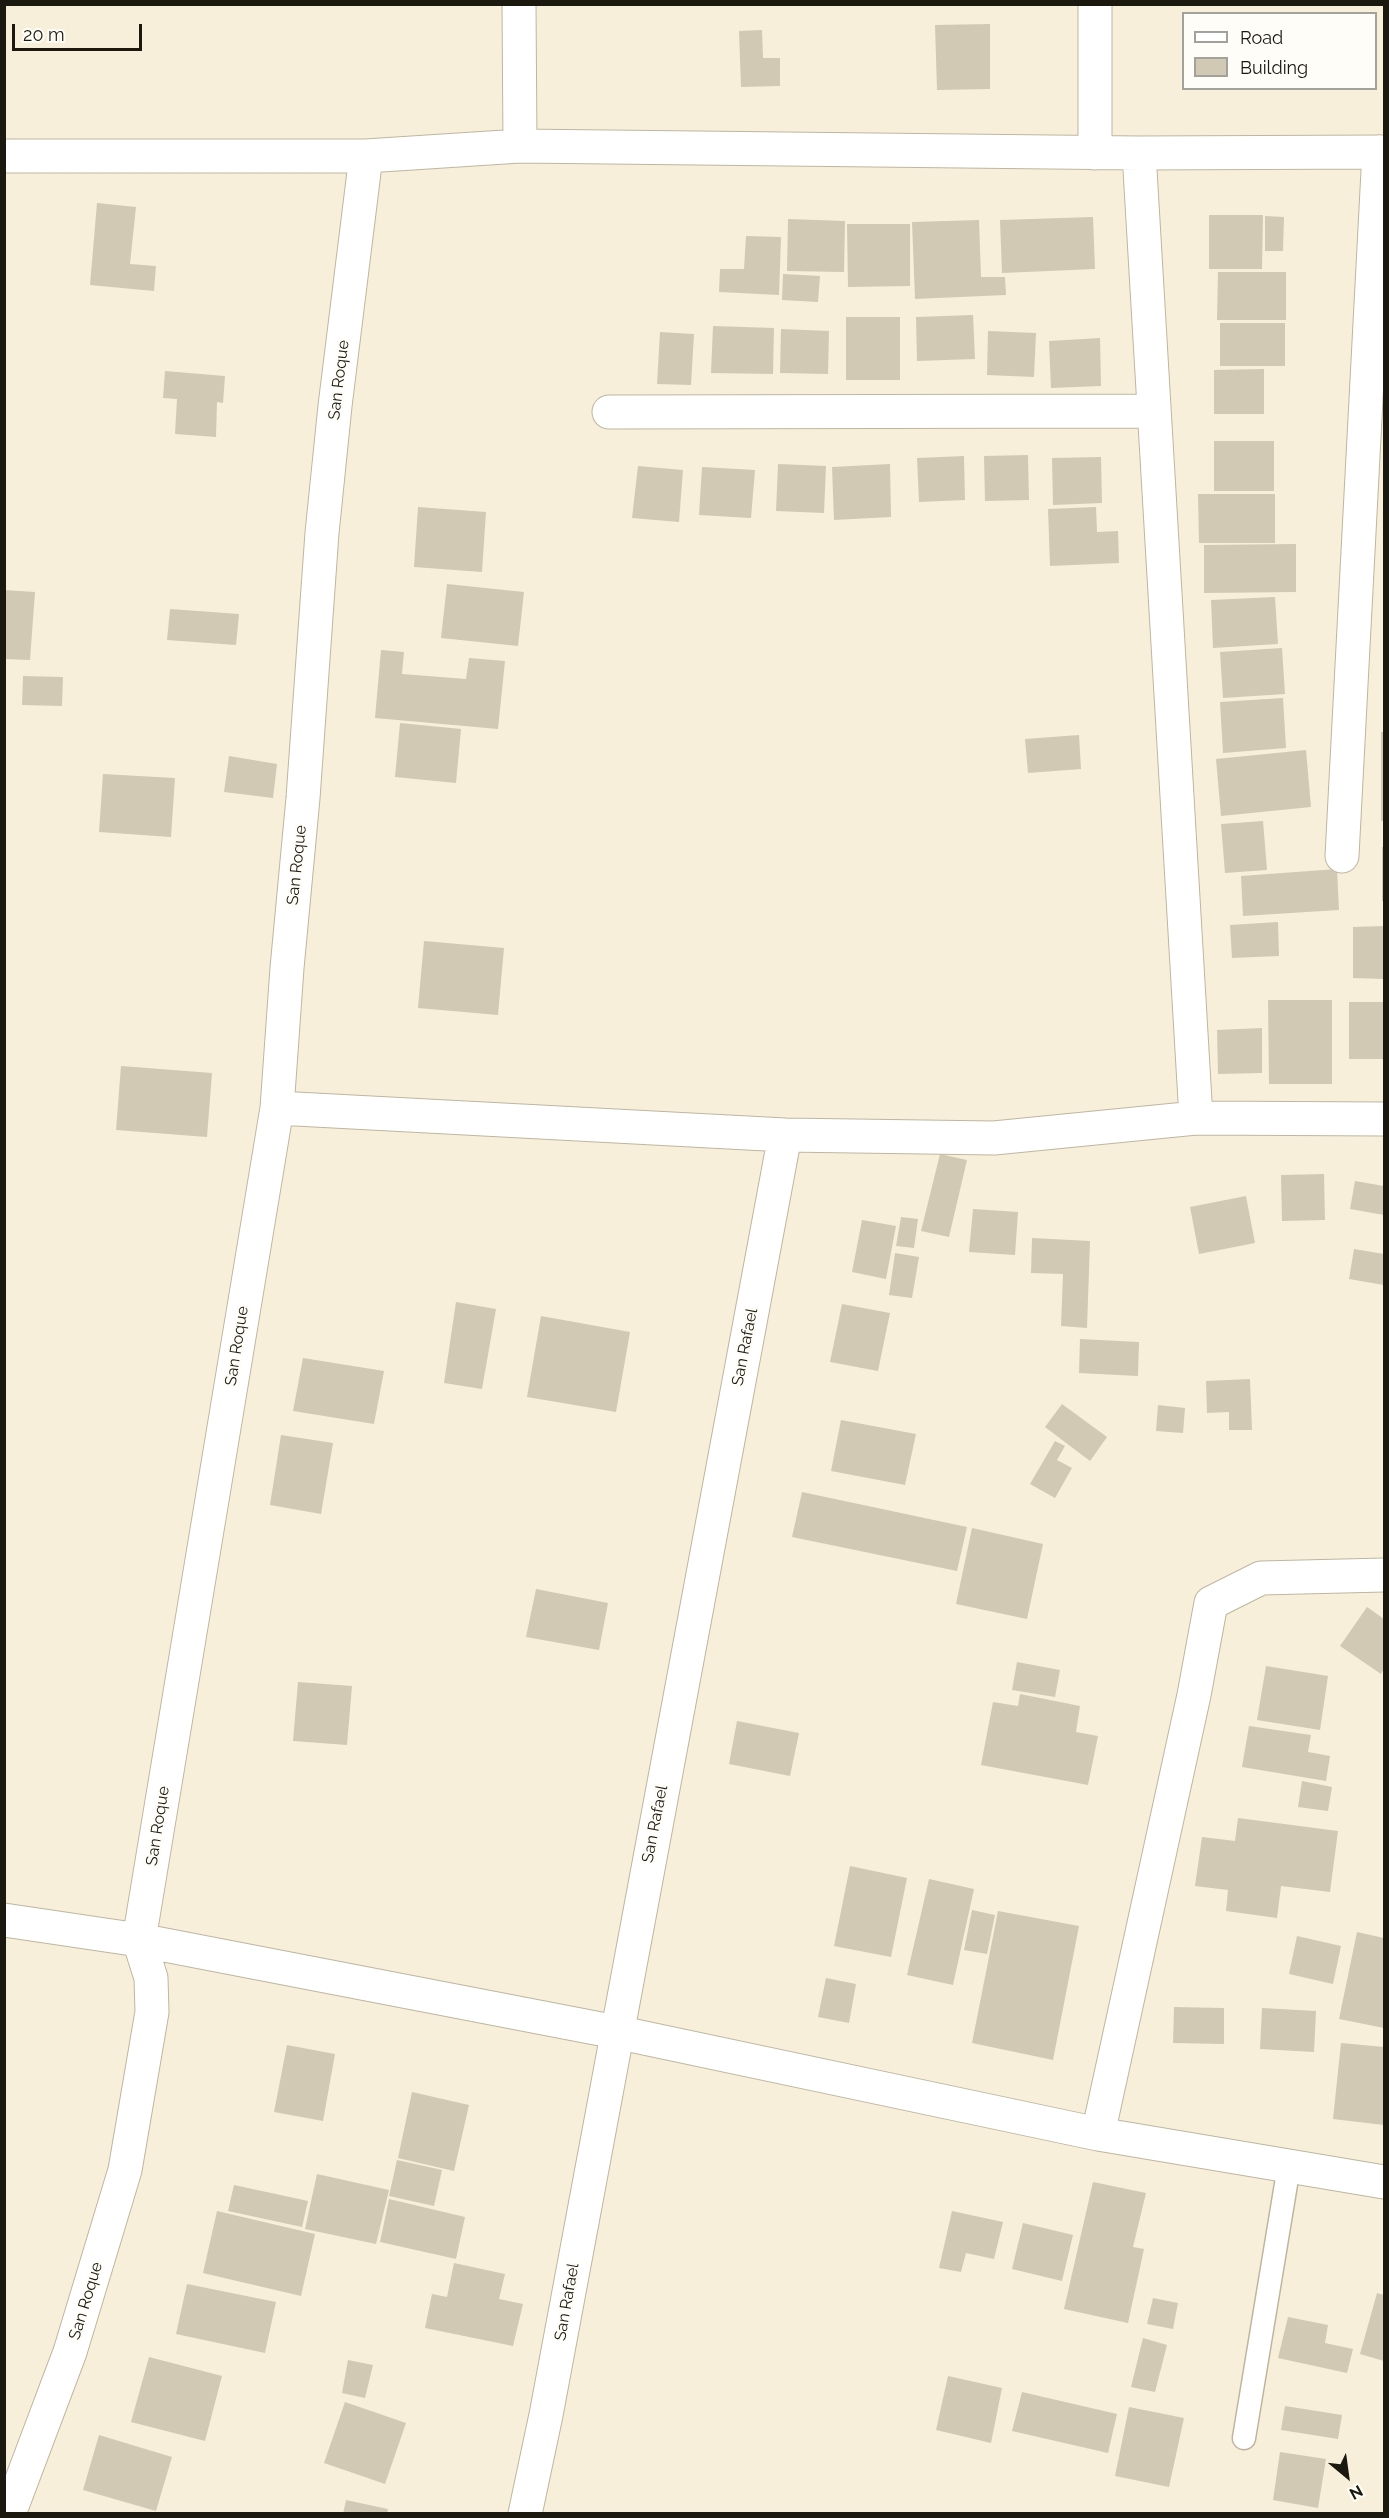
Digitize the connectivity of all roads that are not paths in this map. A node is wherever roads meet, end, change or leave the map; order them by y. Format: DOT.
graph roads {
  1 [pos="519,4"];
  2 [pos="1095,4"];
  3 [pos="520,146"];
  4 [pos="1382,152"];
  5 [pos="1095,153"];
  6 [pos="1139,153"];
  7 [pos="4,156"];
  8 [pos="366,156"];
  9 [pos="1154,411"];
  10 [pos="609,412"];
  11 [pos="1342,856"];
  12 [pos="277,1108"];
  13 [pos="1196,1118"];
  14 [pos="1384,1119"];
  15 [pos="785,1135"];
  16 [pos="1384,1575"];
  17 [pos="4,1920"];
  18 [pos="139,1940"];
  19 [pos="616,2032"];
  20 [pos="1098,2134"];
  21 [pos="1289,2166"];
  22 [pos="1384,2182"];
  23 [pos="1244,2438"];
  24 [pos="9,2514"];
  25 [pos="525,2514"];
  1 -- 3 [label="street"];
  2 -- 5 [label="street"];
  3 -- 5 [label="street"];
  3 -- 8 [label="street"];
  4 -- 6 [label="street"];
  4 -- 11 [label="street"];
  5 -- 6 [label="street"];
  6 -- 9 [label="street"];
  7 -- 8 [label="street"];
  8 -- 12 [label="street, San Roque"];
  9 -- 10 [label="street"];
  9 -- 13 [label="street"];
  12 -- 15 [label="street"];
  12 -- 18 [label="street, San Roque"];
  13 -- 14 [label="street"];
  13 -- 15 [label="street"];
  15 -- 19 [label="street, San Rafael"];
  16 -- 20 [label="street"];
  17 -- 18 [label="street"];
  18 -- 19 [label="street"];
  18 -- 24 [label="street, San Roque"];
  19 -- 20 [label="street"];
  19 -- 25 [label="street, San Rafael"];
  20 -- 21 [label="street"];
  21 -- 22 [label="street"];
  21 -- 23 [label="lane"];
}
